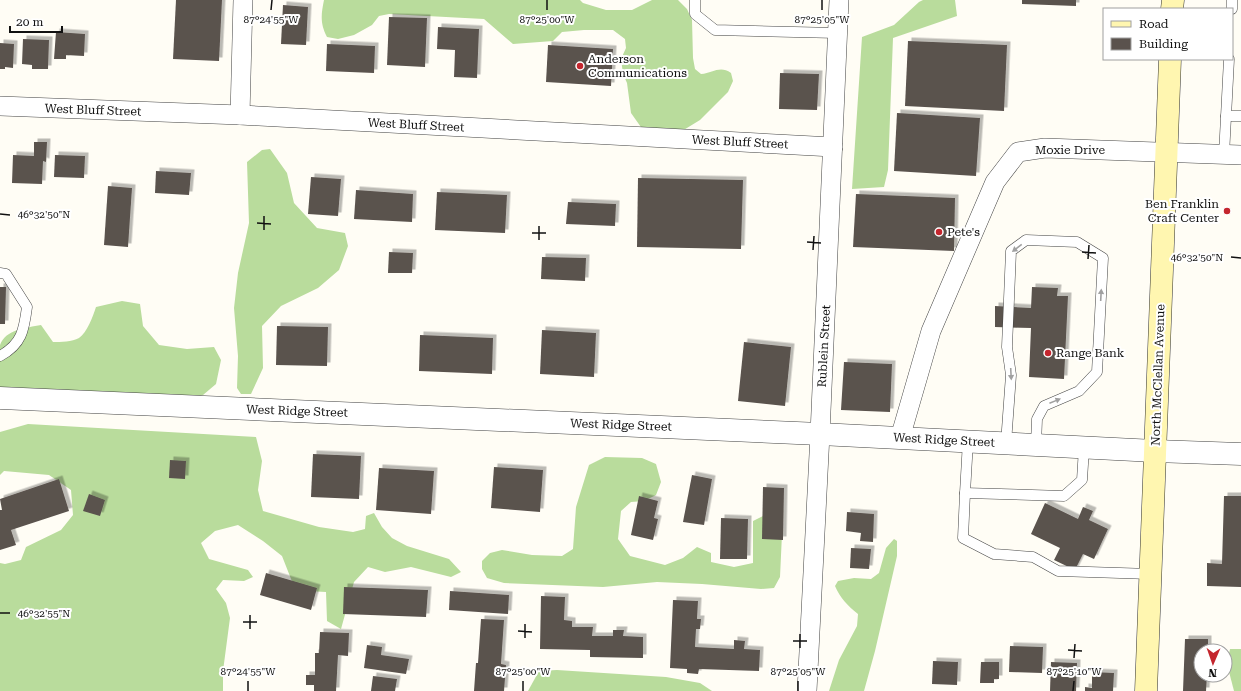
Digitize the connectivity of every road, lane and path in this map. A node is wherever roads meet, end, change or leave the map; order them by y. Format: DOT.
graph roads {
  1 [pos="243,0"];
  2 [pos="695,0"];
  3 [pos="839,0"];
  4 [pos="837,33"];
  5 [pos="1170,60"];
  6 [pos="1229,60"];
  7 [pos="0,106"];
  8 [pos="240,116"];
  9 [pos="1226,116"];
  10 [pos="1241,116"];
  11 [pos="833,147"];
  12 [pos="1166,152"];
  13 [pos="1232,155"];
  14 [pos="0,273"];
  15 [pos="0,356"];
  16 [pos="0,398"];
  17 [pos="820,434"];
  18 [pos="900,438"];
  19 [pos="968,441"];
  20 [pos="1006,444"];
  21 [pos="1036,445"];
  22 [pos="1084,448"];
  23 [pos="1155,451"];
  24 [pos="1241,454"];
  25 [pos="965,493"];
  26 [pos="1151,574"];
  27 [pos="807,691"];
  28 [pos="1146,691"];
  1 -- 8 [label="street"];
  2 -- 4 [label="lane"];
  3 -- 4 [label="street, Rublein Street"];
  4 -- 11 [label="street, Rublein Street"];
  5 -- 12 [label="main road, North McClellan Avenue"];
  6 -- 9 [label="lane"];
  7 -- 8 [label="street, West Bluff Street"];
  8 -- 11 [label="street, West Bluff Street"];
  9 -- 10 [label="lane"];
  9 -- 13 [label="lane"];
  11 -- 17 [label="street, Rublein Street"];
  12 -- 13 [label="street, Moxie Drive"];
  12 -- 18 [label="street, Moxie Drive"];
  12 -- 23 [label="main road, North McClellan Avenue"];
  14 -- 15 [label="lane"];
  16 -- 17 [label="street, West Ridge Street"];
  17 -- 18 [label="street, West Ridge Street"];
  17 -- 27 [label="street, Rublein Street"];
  18 -- 19 [label="street, West Ridge Street"];
  19 -- 20 [label="street, West Ridge Street"];
  19 -- 25 [label="lane"];
  20 -- 21 [label="street, West Ridge Street"];
  21 -- 20 [label="lane, one-way"];
  21 -- 22 [label="street, West Ridge Street"];
  22 -- 23 [label="street, West Ridge Street"];
  22 -- 25 [label="lane"];
  23 -- 24 [label="street, West Ridge Street"];
  23 -- 26 [label="main road, North McClellan Avenue"];
  25 -- 26 [label="lane"];
  26 -- 28 [label="main road, North McClellan Avenue"];
}
